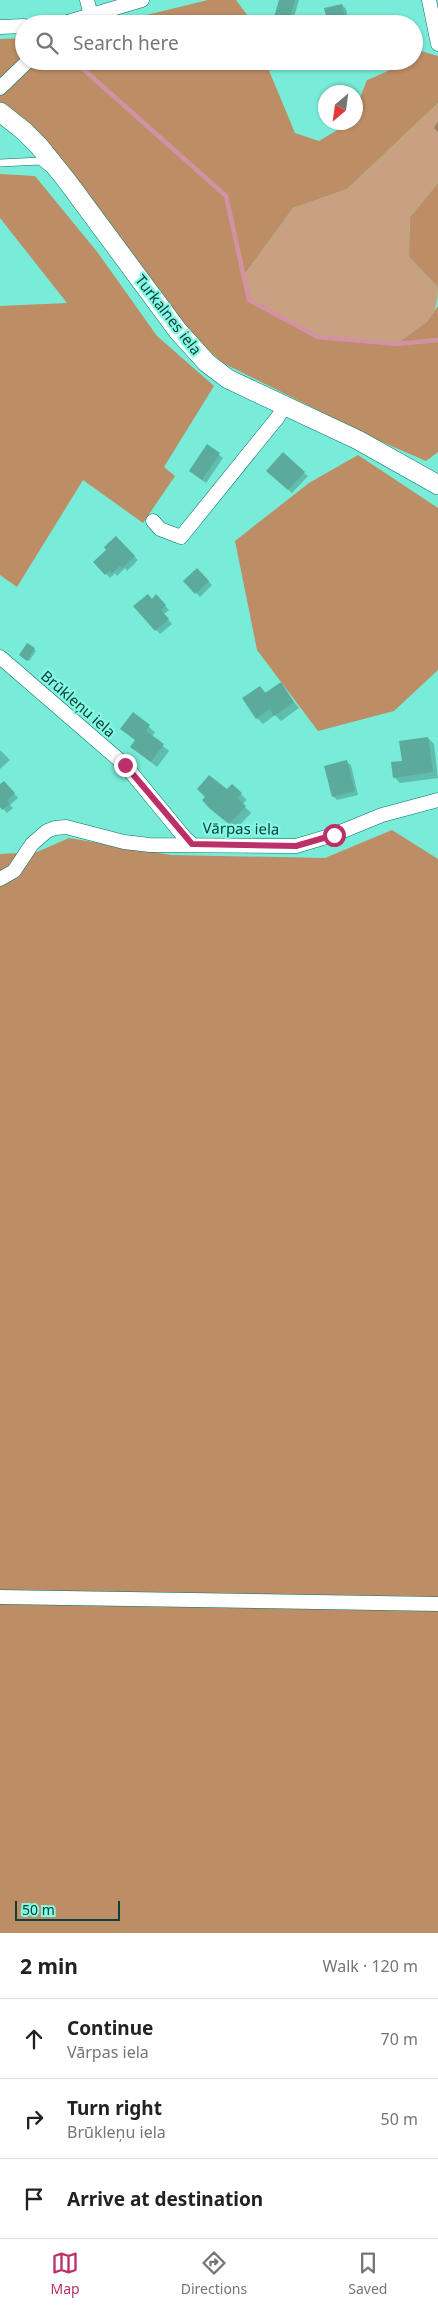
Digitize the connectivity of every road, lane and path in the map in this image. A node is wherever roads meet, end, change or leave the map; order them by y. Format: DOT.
graph roads {
  1 [pos="86,0"];
  2 [pos="142,0"];
  3 [pos="429,0"];
  4 [pos="91,15"];
  5 [pos="15,26"];
  6 [pos="0,27"];
  7 [pos="438,44"];
  8 [pos="19,70"];
  9 [pos="0,88"];
  10 [pos="0,112"];
  11 [pos="0,163"];
  12 [pos="67,182"];
  13 [pos="284,407"];
  14 [pos="438,485"];
  15 [pos="153,521"];
  16 [pos="0,657"];
  17 [pos="438,800"];
  18 [pos="192,844"];
  19 [pos="0,879"];
  20 [pos="0,1597"];
  21 [pos="438,1604"];
  1 -- 4 [label="street"];
  2 -- 4 [label="street"];
  3 -- 7 [label="street"];
  5 -- 6 [label="street"];
  8 -- 9 [label="street"];
  10 -- 12 [label="main road, Turkalnes iela"];
  11 -- 12 [label="lane"];
  12 -- 13 [label="main road, Turkalnes iela"];
  13 -- 14 [label="main road, Turkalnes iela"];
  13 -- 15 [label="street"];
  16 -- 18 [label="street, Brūkleņu iela"];
  17 -- 18 [label="street, Vārpas iela"];
  18 -- 19 [label="street, Vārpas iela"];
  20 -- 21 [label="street"];
}
